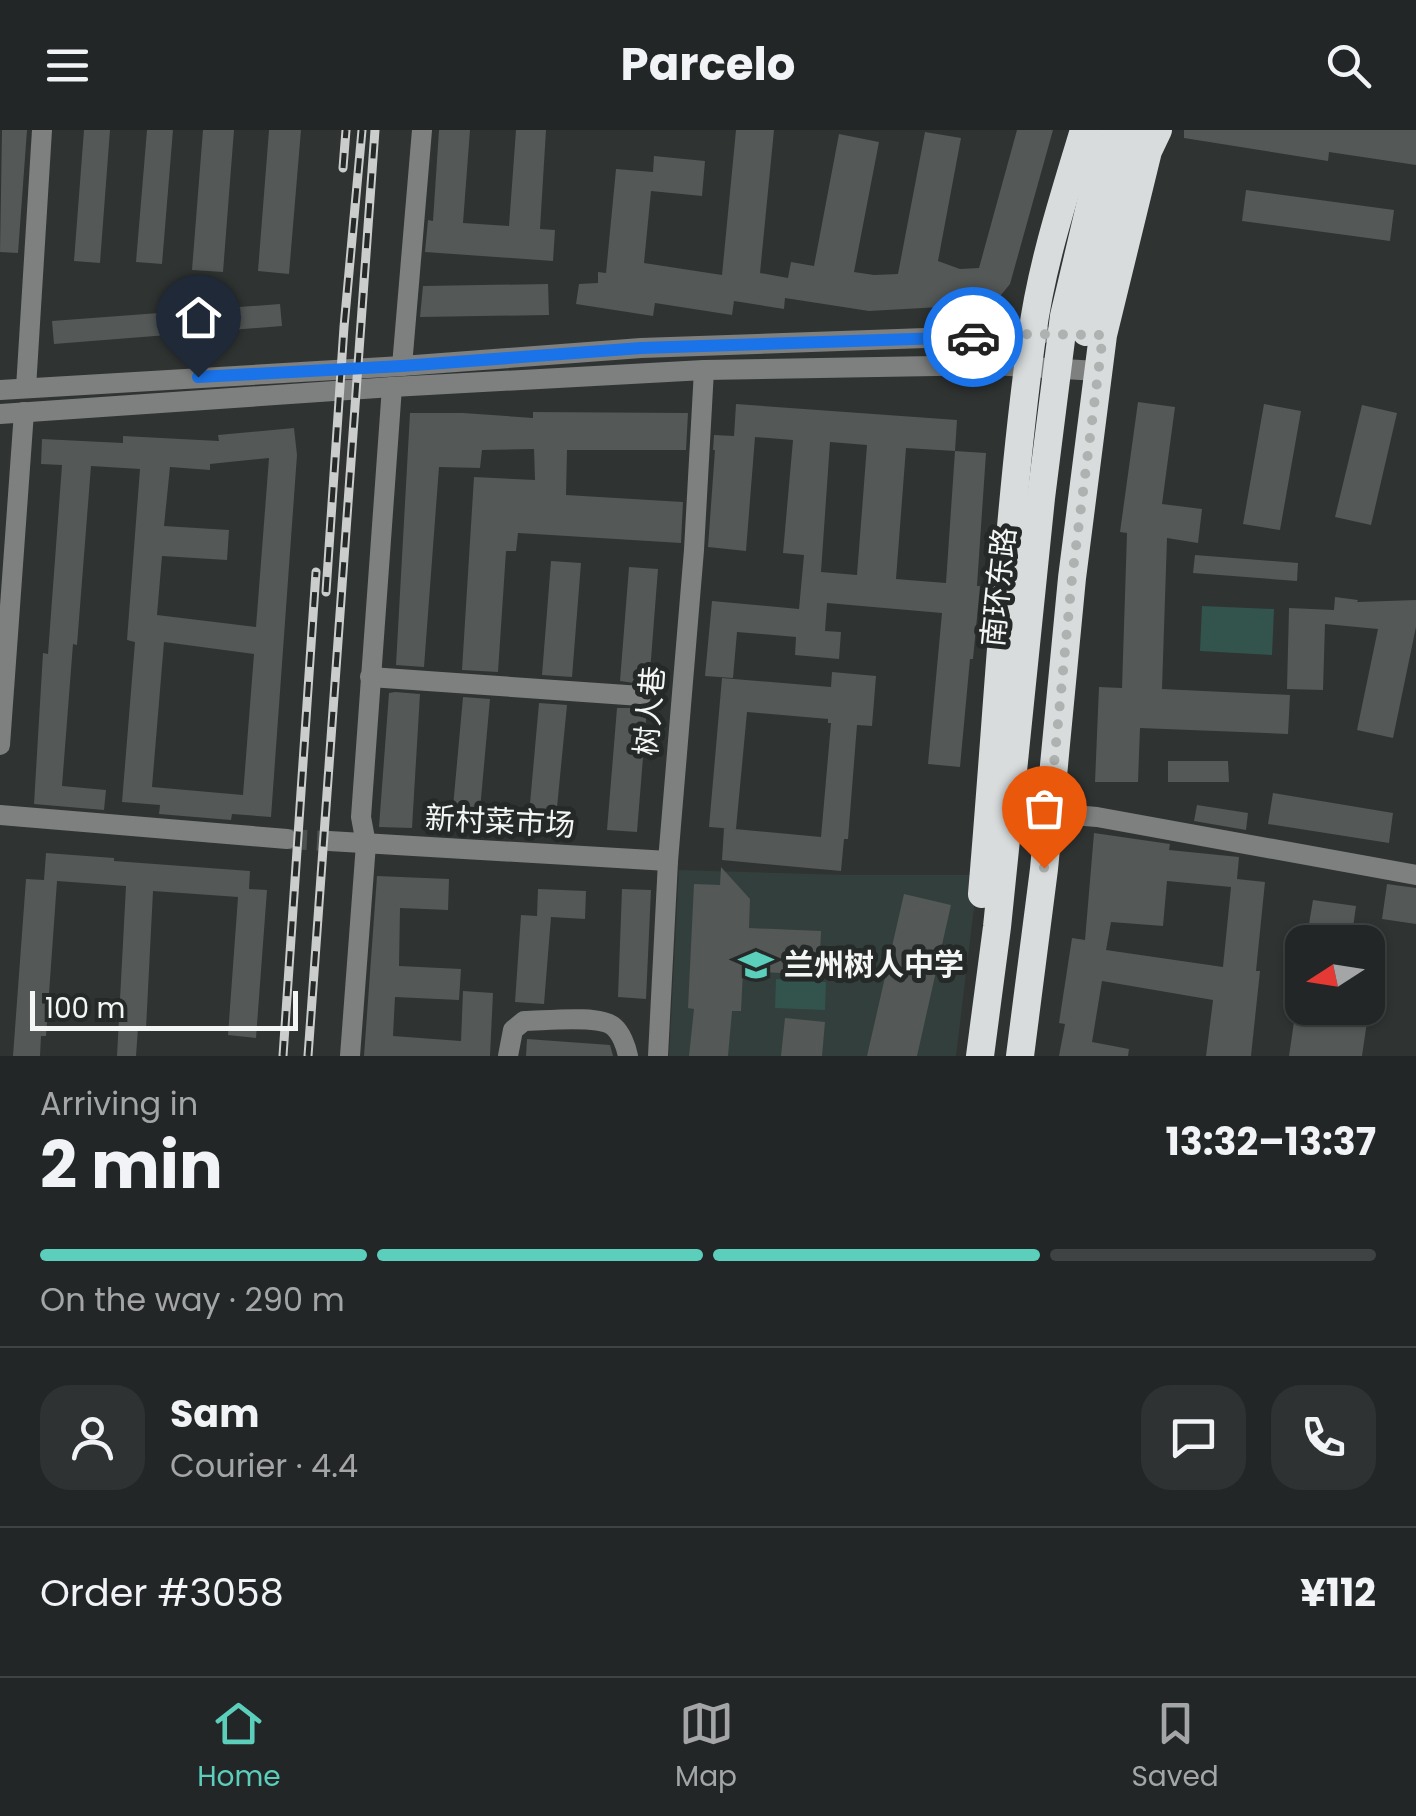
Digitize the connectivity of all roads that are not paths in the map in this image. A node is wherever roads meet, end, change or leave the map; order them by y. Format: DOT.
graph roads {
  1 [pos="42,130"];
  2 [pos="422,130"];
  3 [pos="1084,130"];
  4 [pos="1113,130"];
  5 [pos="1135,130"];
  6 [pos="1158,130"];
  7 [pos="1032,334"];
  8 [pos="1103,335"];
  9 [pos="402,366"];
  10 [pos="1029,368"];
  11 [pos="704,370"];
  12 [pos="1098,371"];
  13 [pos="392,386"];
  14 [pos="26,388"];
  15 [pos="0,390"];
  16 [pos="24,412"];
  17 [pos="0,414"];
  18 [pos="370,677"];
  19 [pos="642,696"];
  20 [pos="0,746"];
  21 [pos="1049,813"];
  22 [pos="0,815"];
  23 [pos="287,839"];
  24 [pos="329,841"];
  25 [pos="366,844"];
  26 [pos="668,862"];
  27 [pos="1416,875"];
  28 [pos="1008,935"];
  29 [pos="350,1056"];
  30 [pos="508,1056"];
  31 [pos="628,1056"];
  32 [pos="658,1056"];
  33 [pos="964,1056"];
  34 [pos="980,1056"];
  35 [pos="1004,1056"];
  36 [pos="1020,1056"];
  1 -- 14 [label="street"];
  2 -- 9 [label="street"];
  3 -- 7 [label="highway"];
  4 -- 28 [label="highway, 南环东路"];
  5 -- 28 [label="highway, 南环东路"];
  6 -- 8 [label="highway"];
  7 -- 8 [label="street"];
  7 -- 9 [label="street"];
  7 -- 10 [label="highway"];
  8 -- 12 [label="highway"];
  9 -- 14 [label="street"];
  10 -- 11 [label="street"];
  10 -- 12 [label="street"];
  10 -- 33 [label="highway"];
  11 -- 13 [label="street"];
  11 -- 26 [label="street, 树人巷"];
  12 -- 21 [label="highway"];
  13 -- 16 [label="street"];
  13 -- 18 [label="street"];
  14 -- 15 [label="street"];
  16 -- 17 [label="street"];
  16 -- 20 [label="street"];
  18 -- 19 [label="street"];
  18 -- 25 [label="street"];
  21 -- 27 [label="street"];
  21 -- 36 [label="highway"];
  22 -- 23 [label="street"];
  24 -- 25 [label="street, 新村菜市场"];
  25 -- 26 [label="street, 新村菜市场"];
  25 -- 29 [label="street"];
  26 -- 32 [label="street, 树人巷"];
  28 -- 34 [label="highway, 南环东路"];
  28 -- 35 [label="highway, 南环东路"];
  30 -- 31 [label="street"];
}
